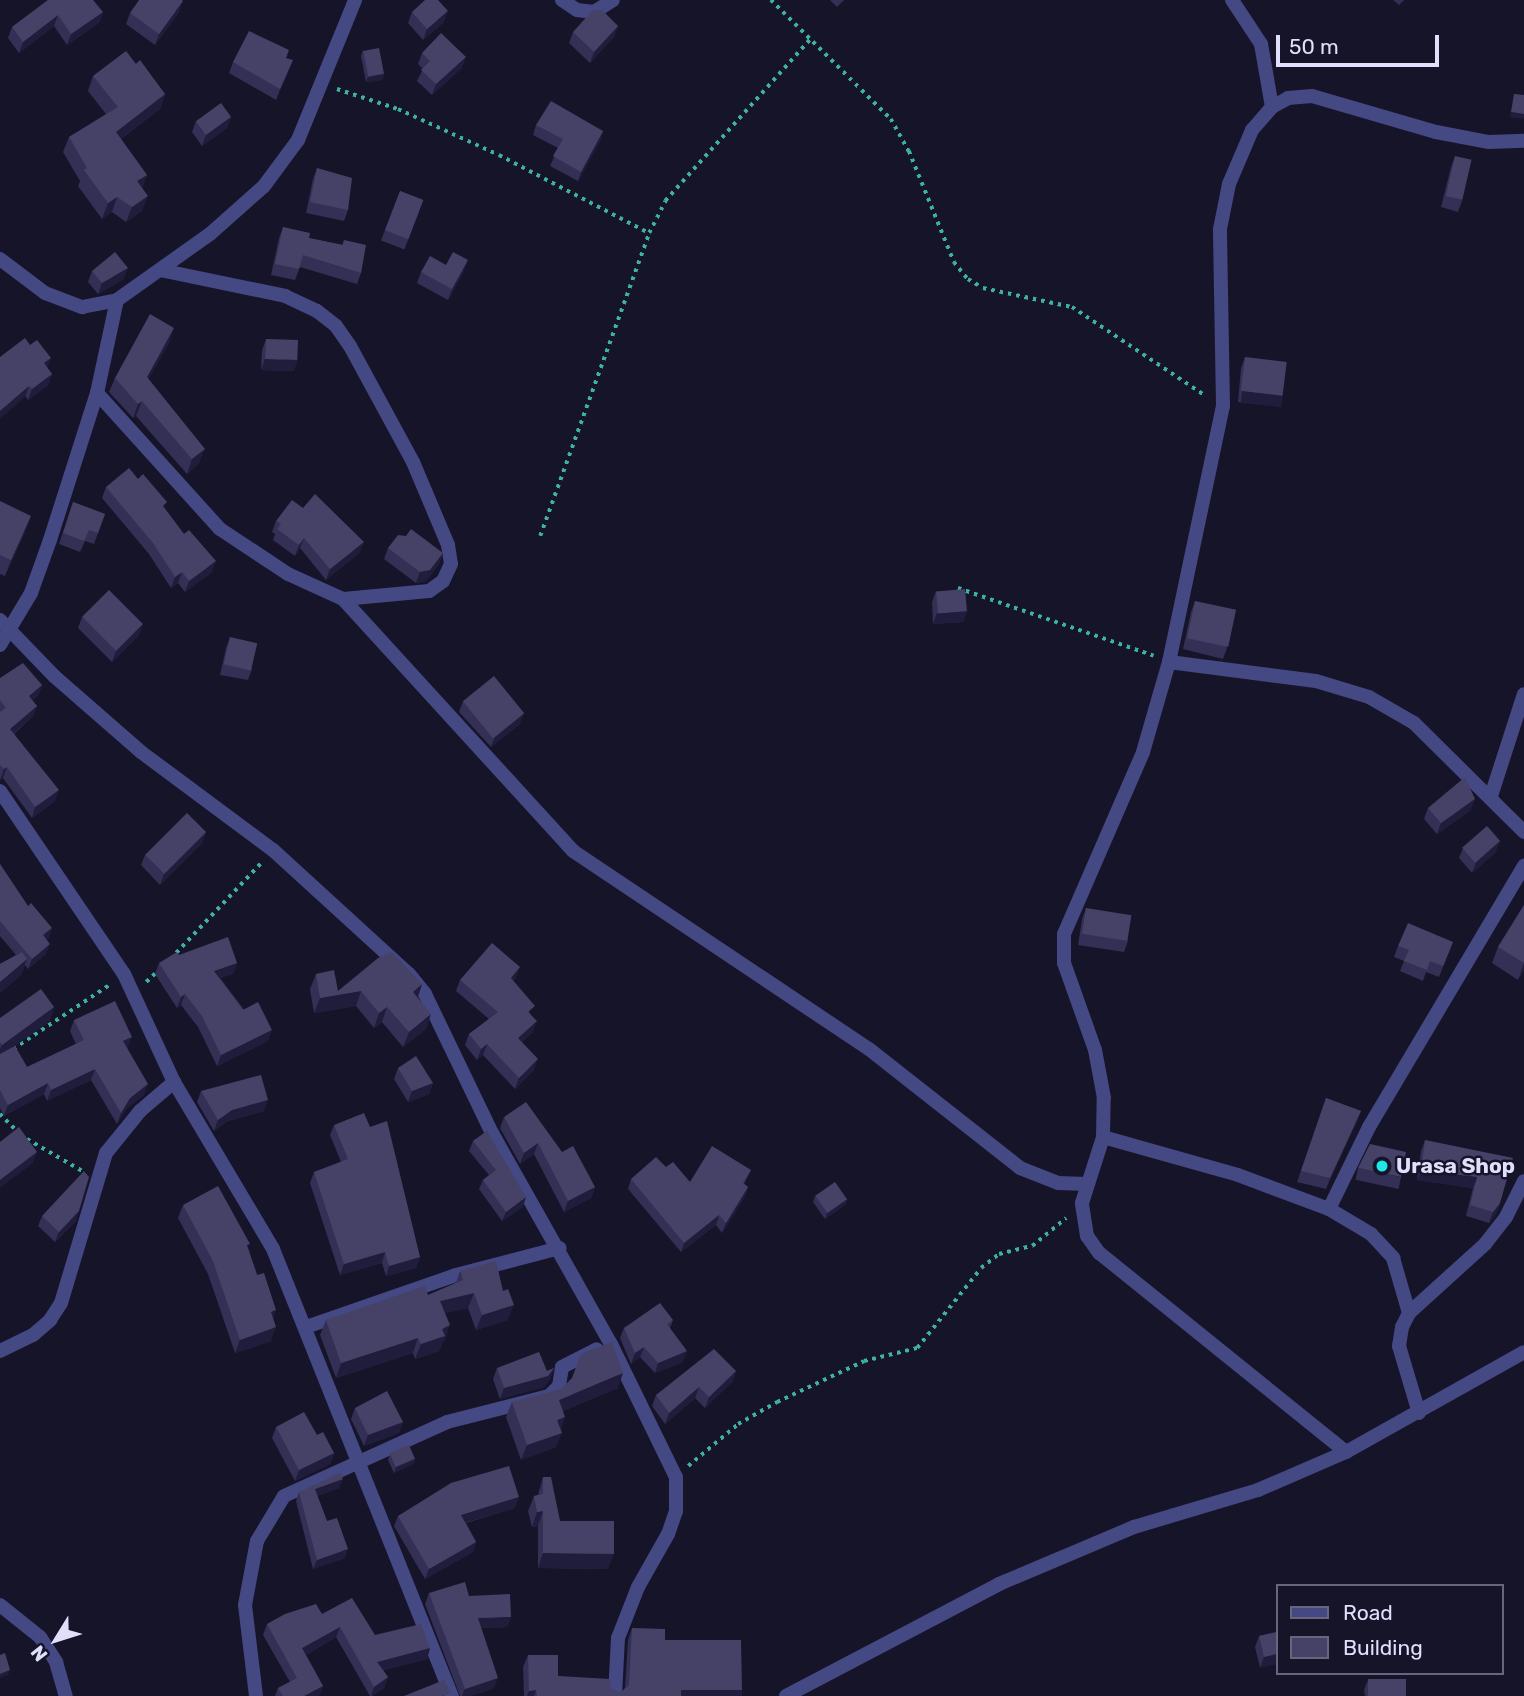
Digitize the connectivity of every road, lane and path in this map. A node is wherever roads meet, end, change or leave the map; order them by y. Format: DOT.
graph roads {
  1 [pos="355,0"];
  2 [pos="562,0"];
  3 [pos="613,0"];
  4 [pos="771,0"];
  5 [pos="1232,0"];
  6 [pos="812,37"];
  7 [pos="321,83"];
  8 [pos="1272,107"];
  9 [pos="1524,141"];
  10 [pos="649,233"];
  11 [pos="0,259"];
  12 [pos="160,270"];
  13 [pos="117,300"];
  14 [pos="97,393"];
  15 [pos="1223,406"];
  16 [pos="540,536"];
  17 [pos="958,588"];
  18 [pos="343,599"];
  19 [pos="0,621"];
  20 [pos="11,632"];
  21 [pos="0,645"];
  22 [pos="1169,662"];
  23 [pos="1524,694"];
  24 [pos="0,791"];
  25 [pos="1491,796"];
  26 [pos="1524,832"];
  27 [pos="273,850"];
  28 [pos="1524,866"];
  29 [pos="174,955"];
  30 [pos="164,965"];
  31 [pos="124,974"];
  32 [pos="134,994"];
  33 [pos="11,1050"];
  34 [pos="174,1082"];
  35 [pos="0,1114"];
  36 [pos="1103,1137"];
  37 [pos="95,1178"];
  38 [pos="1524,1181"];
  39 [pos="1086,1184"];
  40 [pos="1082,1203"];
  41 [pos="1329,1209"];
  42 [pos="560,1248"];
  43 [pos="1409,1313"];
  44 [pos="306,1327"];
  45 [pos="611,1344"];
  46 [pos="0,1351"];
  47 [pos="1524,1352"];
  48 [pos="1419,1413"];
  49 [pos="1346,1452"];
  50 [pos="358,1463"];
  51 [pos="676,1477"];
  52 [pos="0,1605"];
  53 [pos="66,1696"];
  54 [pos="256,1696"];
  55 [pos="452,1696"];
  56 [pos="615,1696"];
  57 [pos="786,1696"];
  1 -- 7 [label="street"];
  2 -- 3 [label="street"];
  4 -- 6 [label="path"];
  5 -- 8 [label="street"];
  6 -- 10 [label="path"];
  6 -- 15 [label="path"];
  7 -- 10 [label="path"];
  7 -- 12 [label="street"];
  8 -- 9 [label="street"];
  8 -- 15 [label="street"];
  10 -- 16 [label="path"];
  11 -- 13 [label="street"];
  12 -- 13 [label="street"];
  12 -- 18 [label="street"];
  13 -- 14 [label="street"];
  14 -- 18 [label="street"];
  14 -- 20 [label="street"];
  15 -- 22 [label="street"];
  17 -- 22 [label="path"];
  18 -- 39 [label="street"];
  19 -- 20 [label="street"];
  20 -- 21 [label="street"];
  20 -- 27 [label="street"];
  22 -- 25 [label="street"];
  22 -- 36 [label="street"];
  23 -- 25 [label="street"];
  24 -- 31 [label="street"];
  25 -- 26 [label="street"];
  27 -- 29 [label="path"];
  27 -- 42 [label="street"];
  28 -- 41 [label="street"];
  30 -- 32 [label="path"];
  31 -- 32 [label="street"];
  31 -- 33 [label="path"];
  32 -- 34 [label="street"];
  34 -- 37 [label="street"];
  34 -- 44 [label="street"];
  35 -- 37 [label="path"];
  36 -- 39 [label="street"];
  36 -- 41 [label="street"];
  37 -- 46 [label="street"];
  38 -- 43 [label="street"];
  39 -- 40 [label="street"];
  40 -- 49 [label="street"];
  40 -- 51 [label="path"];
  41 -- 43 [label="street"];
  42 -- 44 [label="street"];
  42 -- 45 [label="street"];
  43 -- 48 [label="street"];
  44 -- 50 [label="street"];
  45 -- 50 [label="street"];
  45 -- 51 [label="street"];
  47 -- 48 [label="street"];
  48 -- 49 [label="street"];
  49 -- 57 [label="street"];
  50 -- 54 [label="street"];
  50 -- 55 [label="street"];
  51 -- 56 [label="street"];
  52 -- 53 [label="street"];
}
